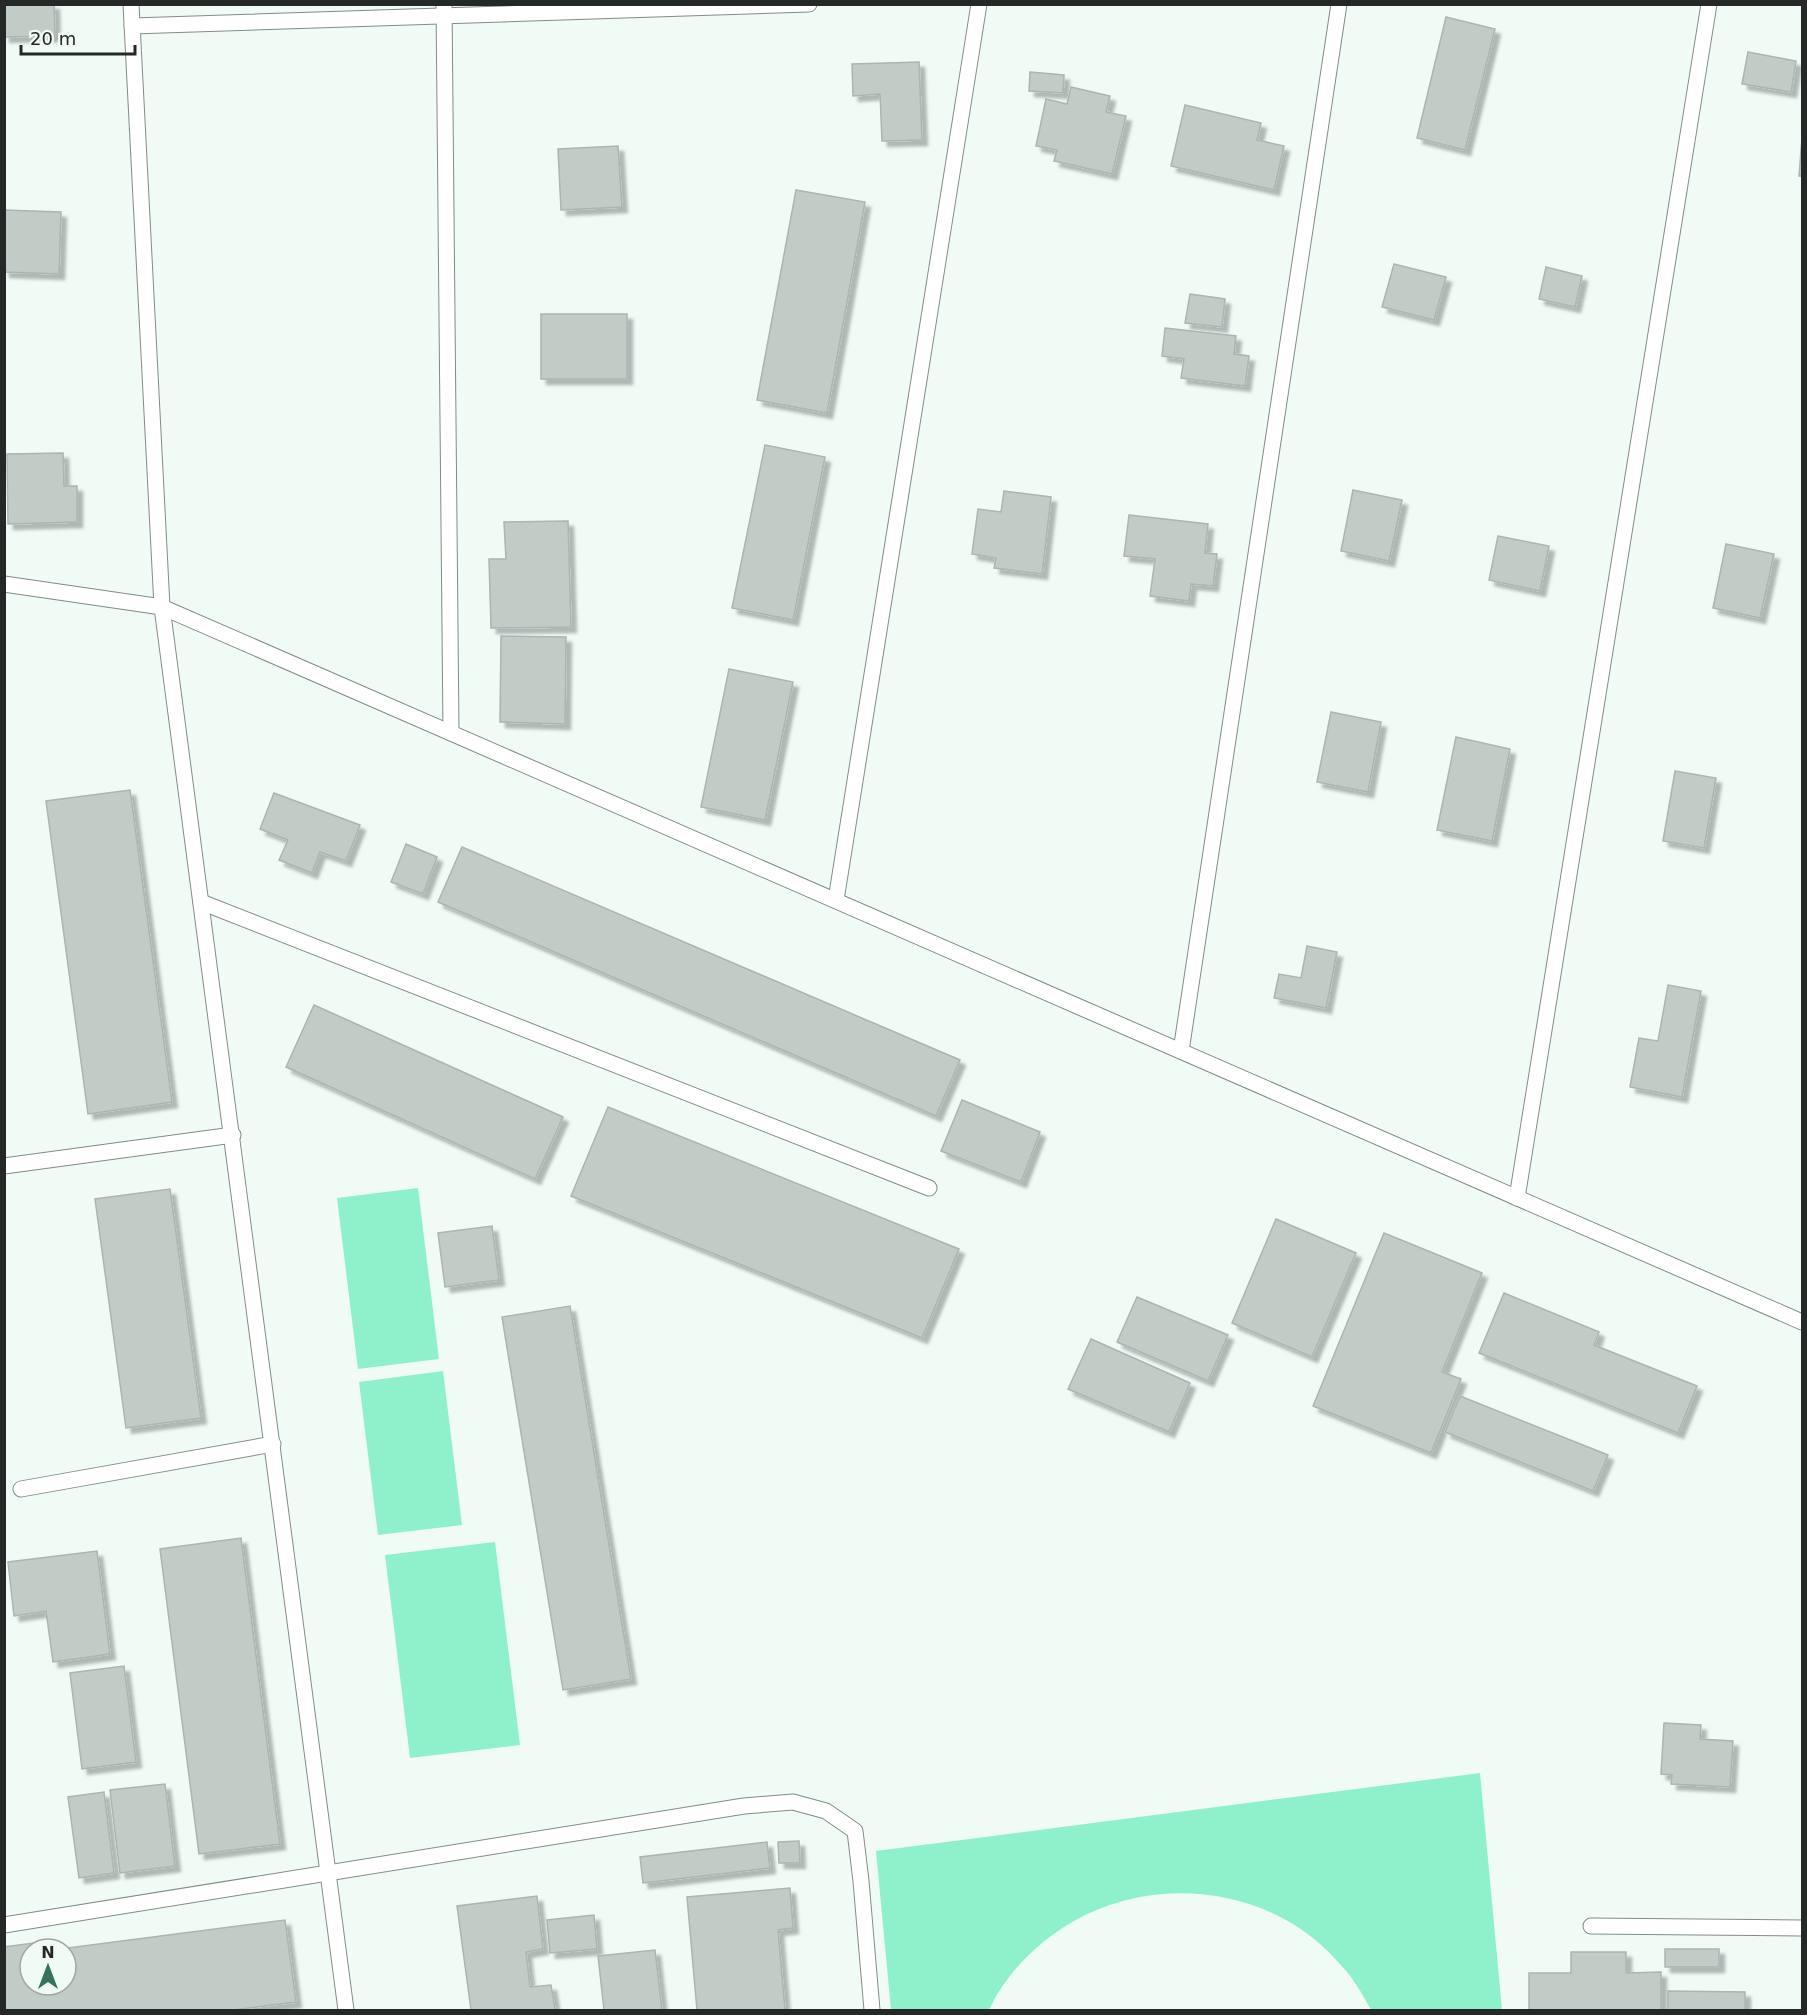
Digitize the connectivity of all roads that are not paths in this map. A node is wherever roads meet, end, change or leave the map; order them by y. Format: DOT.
graph roads {
  1 [pos="131,4"];
  2 [pos="809,4"];
  3 [pos="979,4"];
  4 [pos="1339,4"];
  5 [pos="1709,4"];
  6 [pos="445,10"];
  7 [pos="132,26"];
  8 [pos="4,584"];
  9 [pos="162,607"];
  10 [pos="451,733"];
  11 [pos="836,900"];
  12 [pos="201,902"];
  13 [pos="1181,1051"];
  14 [pos="233,1135"];
  15 [pos="4,1166"];
  16 [pos="929,1188"];
  17 [pos="1517,1198"];
  18 [pos="1803,1322"];
  19 [pos="273,1444"];
  20 [pos="21,1489"];
  21 [pos="328,1873"];
  22 [pos="4,1925"];
  23 [pos="1591,1926"];
  24 [pos="1803,1928"];
  25 [pos="346,2010"];
  26 [pos="872,2010"];
  1 -- 7 [label="lane"];
  2 -- 6 [label="lane"];
  3 -- 11 [label="lane"];
  4 -- 13 [label="lane"];
  5 -- 17 [label="lane"];
  6 -- 7 [label="lane"];
  6 -- 10 [label="lane"];
  7 -- 9 [label="lane"];
  8 -- 9 [label="lane"];
  9 -- 10 [label="lane"];
  9 -- 12 [label="lane"];
  10 -- 11 [label="lane"];
  11 -- 13 [label="lane"];
  12 -- 14 [label="lane"];
  12 -- 16 [label="lane"];
  13 -- 17 [label="lane"];
  14 -- 15 [label="lane"];
  14 -- 19 [label="lane"];
  17 -- 18 [label="lane"];
  19 -- 20 [label="lane"];
  19 -- 21 [label="lane"];
  21 -- 22 [label="lane"];
  21 -- 25 [label="lane"];
  21 -- 26 [label="lane"];
  23 -- 24 [label="lane"];
}
